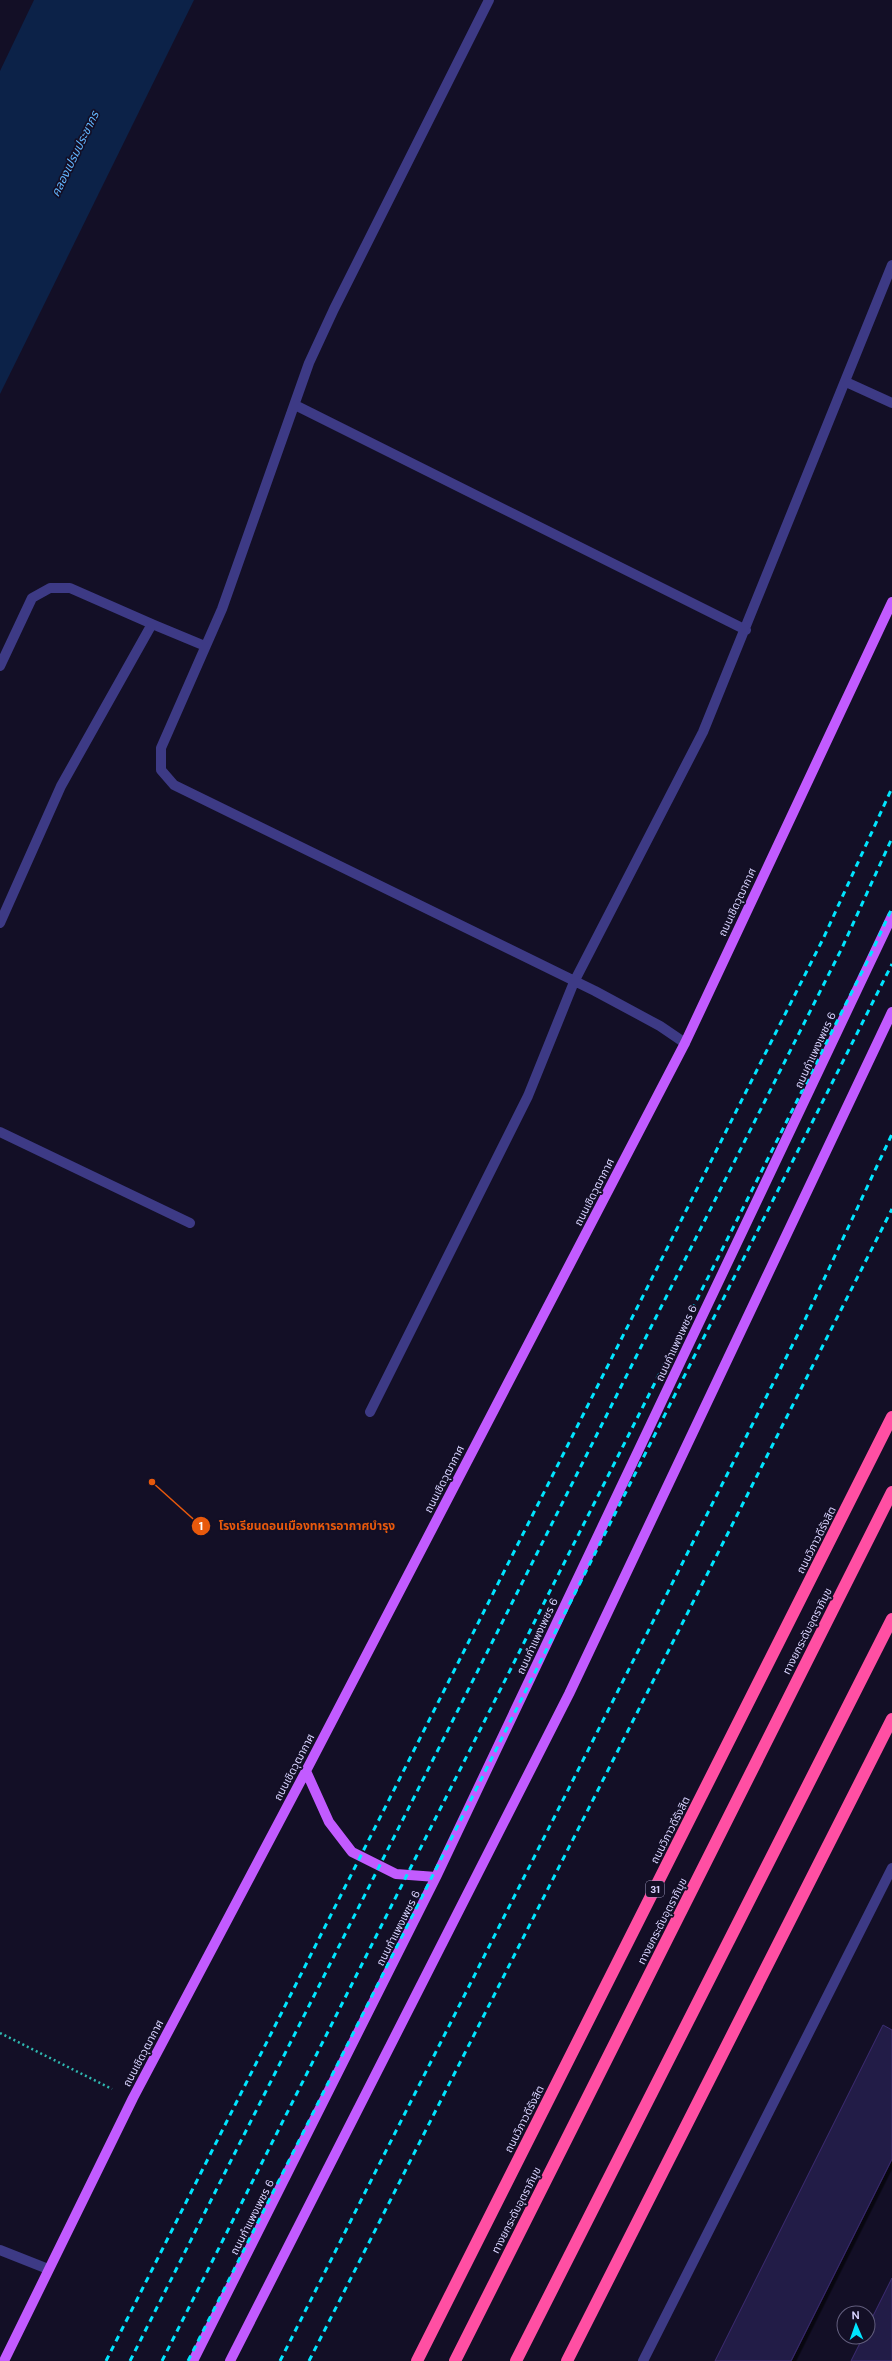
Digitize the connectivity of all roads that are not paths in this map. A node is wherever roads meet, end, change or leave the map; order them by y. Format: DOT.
graph roads {
  1 [pos="489,0"];
  2 [pos="892,265"];
  3 [pos="846,382"];
  4 [pos="892,403"];
  5 [pos="295,405"];
  6 [pos="892,602"];
  7 [pos="152,624"];
  8 [pos="746,630"];
  9 [pos="204,646"];
  10 [pos="0,666"];
  11 [pos="892,916"];
  12 [pos="0,923"];
  13 [pos="574,982"];
  14 [pos="892,1012"];
  15 [pos="685,1043"];
  16 [pos="0,1132"];
  17 [pos="190,1223"];
  18 [pos="370,1412"];
  19 [pos="892,1417"];
  20 [pos="892,1492"];
  21 [pos="892,1619"];
  22 [pos="892,1719"];
  23 [pos="306,1771"];
  24 [pos="892,1868"];
  25 [pos="436,1877"];
  26 [pos="0,2250"];
  27 [pos="48,2269"];
  28 [pos="4,2361"];
  29 [pos="194,2361"];
  30 [pos="230,2361"];
  31 [pos="417,2361"];
  32 [pos="455,2361"];
  33 [pos="516,2361"];
  34 [pos="567,2361"];
  35 [pos="643,2361"];
  1 -- 5 [label="lane"];
  2 -- 3 [label="lane"];
  3 -- 4 [label="lane"];
  3 -- 8 [label="lane"];
  5 -- 8 [label="lane"];
  5 -- 9 [label="lane"];
  6 -- 15 [label="main road, ถนนเชิดวุฒากาศ"];
  7 -- 9 [label="lane"];
  7 -- 10 [label="lane"];
  7 -- 12 [label="lane"];
  8 -- 13 [label="lane"];
  9 -- 13 [label="lane"];
  11 -- 25 [label="main road, ถนนกำแพงเพชร 6"];
  13 -- 15 [label="lane"];
  13 -- 18 [label="lane"];
  14 -- 30 [label="main road"];
  15 -- 23 [label="main road, ถนนเชิดวุฒากาศ"];
  16 -- 17 [label="lane"];
  19 -- 31 [label="highway, ถนนวิภาวดีรังสิต / 31"];
  20 -- 32 [label="highway, ทางยกระดับอุตราภิมุข"];
  21 -- 33 [label="highway"];
  22 -- 34 [label="highway"];
  23 -- 25 [label="main road"];
  23 -- 27 [label="main road, ถนนเชิดวุฒากาศ"];
  24 -- 35 [label="lane"];
  25 -- 29 [label="main road, ถนนกำแพงเพชร 6"];
  26 -- 27 [label="lane"];
  27 -- 28 [label="main road, ถนนเชิดวุฒากาศ"];
}
